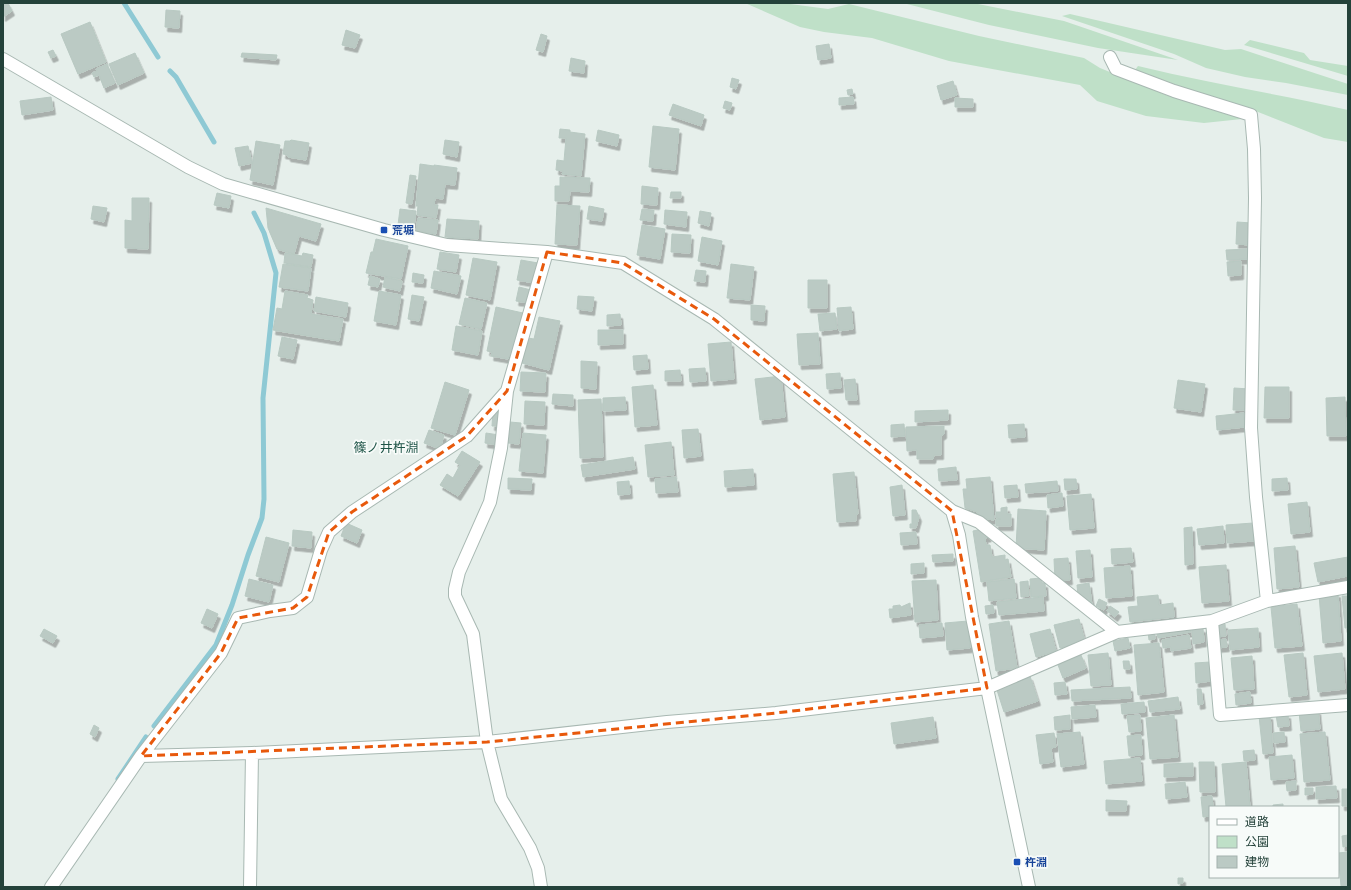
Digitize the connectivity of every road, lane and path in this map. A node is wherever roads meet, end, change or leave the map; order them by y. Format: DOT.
graph roads {
  1 [pos="1110,57"];
  2 [pos="3,59"];
  3 [pos="547,252"];
  4 [pos="507,391"];
  5 [pos="952,511"];
  6 [pos="1348,587"];
  7 [pos="1267,601"];
  8 [pos="1212,620"];
  9 [pos="1117,632"];
  10 [pos="987,688"];
  11 [pos="1348,705"];
  12 [pos="488,742"];
  13 [pos="252,753"];
  14 [pos="141,756"];
  15 [pos="51,887"];
  16 [pos="250,887"];
  17 [pos="541,887"];
  18 [pos="1029,887"];
  1 -- 7 [label="street"];
  2 -- 3 [label="street"];
  3 -- 4 [label="street"];
  3 -- 5 [label="street"];
  4 -- 12 [label="street"];
  4 -- 14 [label="street"];
  5 -- 9 [label="street"];
  5 -- 10 [label="street"];
  6 -- 7 [label="street"];
  7 -- 8 [label="street"];
  8 -- 9 [label="street"];
  8 -- 11 [label="street"];
  9 -- 10 [label="street"];
  10 -- 12 [label="street"];
  10 -- 18 [label="street"];
  12 -- 13 [label="street"];
  12 -- 17 [label="street"];
  13 -- 14 [label="street"];
  13 -- 16 [label="street"];
  14 -- 15 [label="street"];
}
